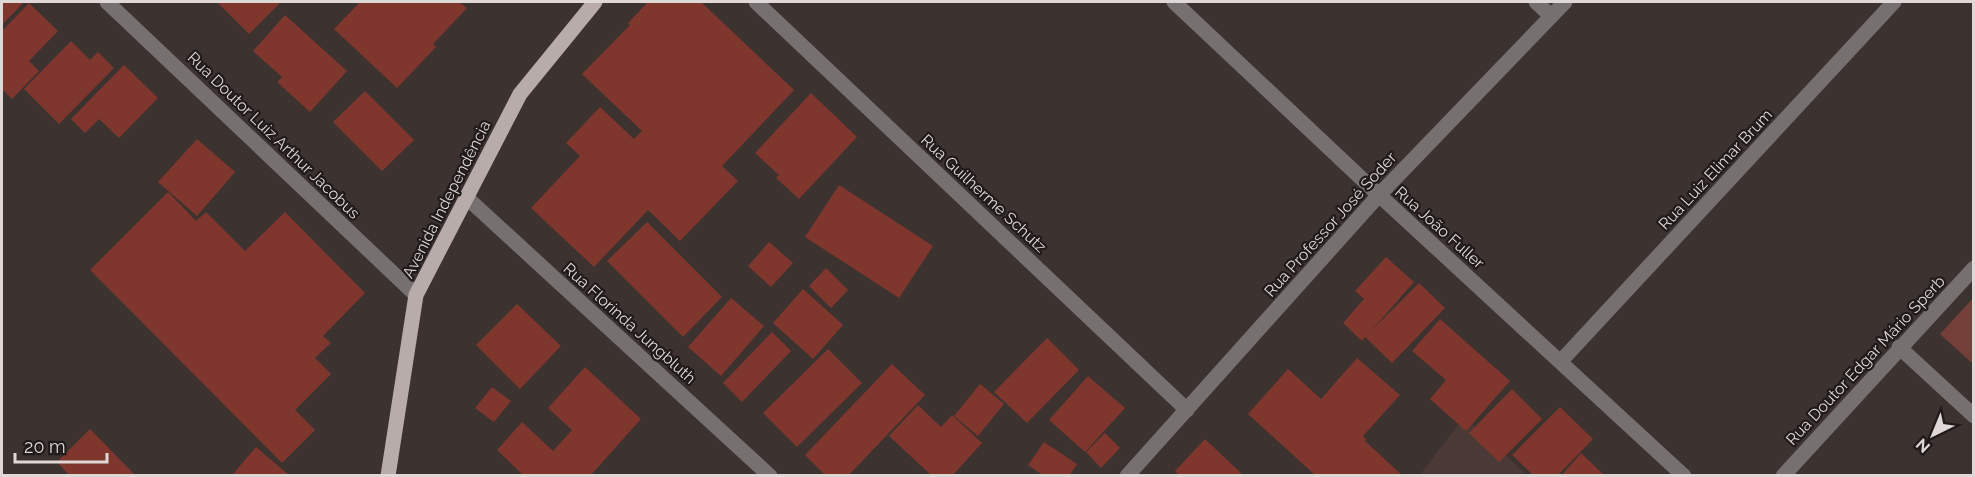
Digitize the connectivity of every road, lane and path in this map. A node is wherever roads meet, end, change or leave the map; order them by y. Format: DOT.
graph roads {
  1 [pos="107,2"];
  2 [pos="595,2"];
  3 [pos="756,2"];
  4 [pos="1174,2"];
  5 [pos="1536,2"];
  6 [pos="1565,2"];
  7 [pos="1894,2"];
  8 [pos="1551,16"];
  9 [pos="1379,195"];
  10 [pos="466,197"];
  11 [pos="1974,268"];
  12 [pos="416,295"];
  13 [pos="1899,347"];
  14 [pos="1561,362"];
  15 [pos="1187,410"];
  16 [pos="1974,416"];
  17 [pos="388,476"];
  18 [pos="770,476"];
  19 [pos="1127,476"];
  20 [pos="1684,476"];
  21 [pos="1783,476"];
  1 -- 12 [label="street, Rua Doutor Luiz Arthur Jacobus"];
  2 -- 10 [label="main road, Avenida Independência"];
  3 -- 15 [label="street, Rua Guilherme Schutz"];
  4 -- 9 [label="street, Rua João Fuller"];
  5 -- 8 [label="street"];
  6 -- 8 [label="street, Rua Professor José Soder"];
  7 -- 14 [label="street, Rua Luiz Elimar Brum"];
  8 -- 9 [label="street, Rua Professor José Soder"];
  9 -- 14 [label="street, Rua João Fuller"];
  9 -- 15 [label="street, Rua Professor José Soder"];
  10 -- 12 [label="main road, Avenida Independência"];
  10 -- 18 [label="street, Rua Florinda Jungbluth"];
  11 -- 13 [label="street, Rua Doutor Edgar Mário Sperb"];
  12 -- 17 [label="main road, Avenida Independência"];
  13 -- 16 [label="street"];
  13 -- 21 [label="street, Rua Doutor Edgar Mário Sperb"];
  14 -- 20 [label="street, Rua João Fuller"];
  15 -- 19 [label="street, Rua Professor José Soder"];
}
